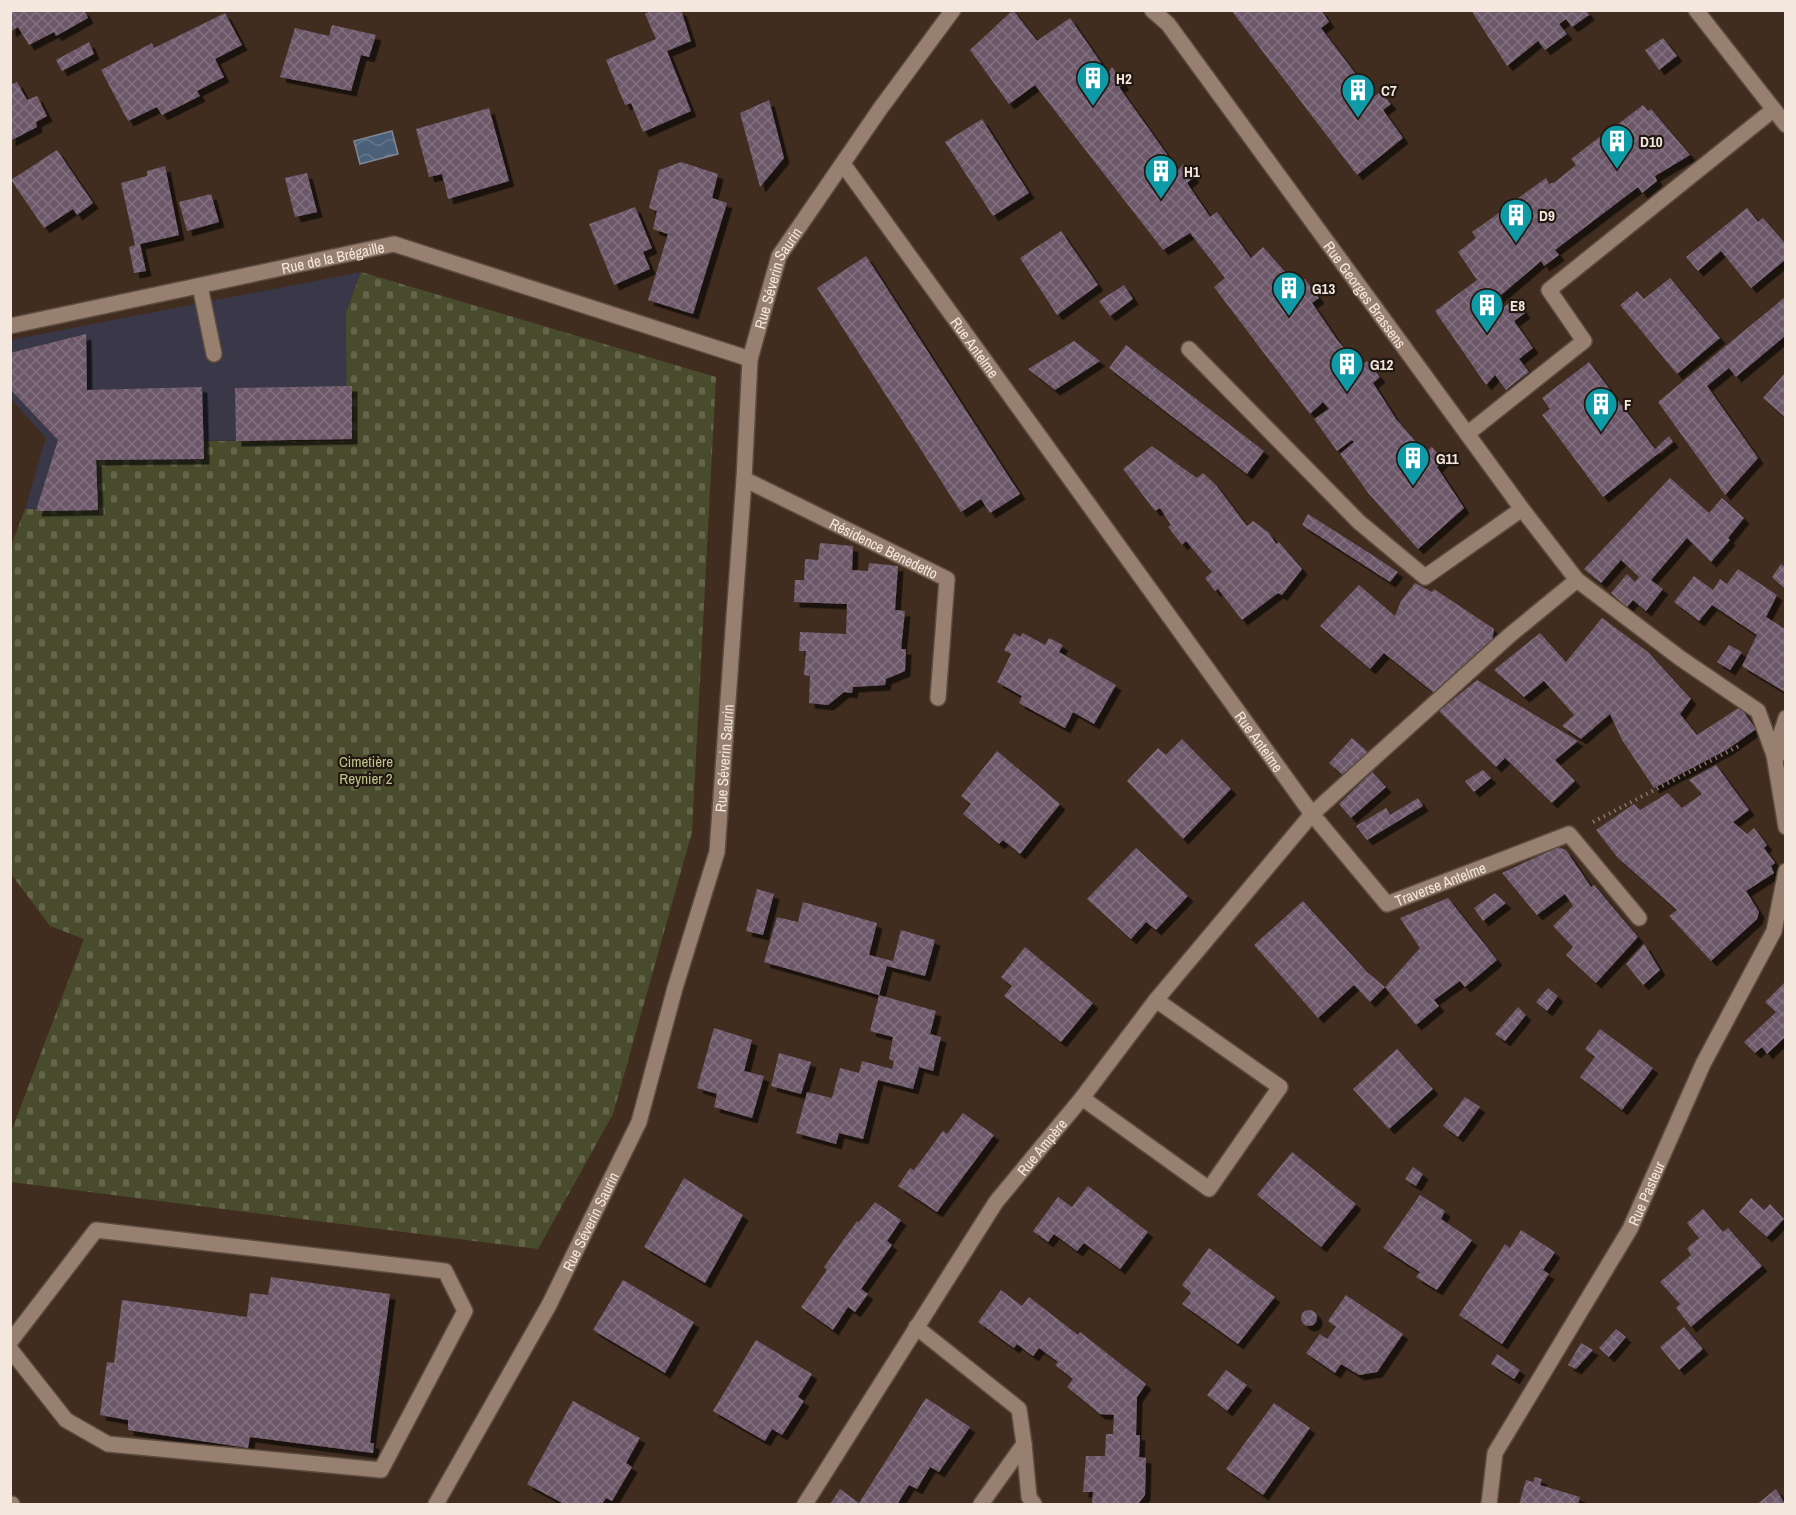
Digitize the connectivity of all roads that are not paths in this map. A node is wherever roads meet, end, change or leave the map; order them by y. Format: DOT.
graph roads {
  1 [pos="953,10"];
  2 [pos="1152,10"];
  3 [pos="1696,10"];
  4 [pos="1773,110"];
  5 [pos="1785,125"];
  6 [pos="843,164"];
  7 [pos="200,286"];
  8 [pos="10,326"];
  9 [pos="1189,349"];
  10 [pos="214,354"];
  11 [pos="750,359"];
  12 [pos="1467,434"];
  13 [pos="744,479"];
  14 [pos="1522,509"];
  15 [pos="1577,580"];
  16 [pos="938,698"];
  17 [pos="1785,718"];
  18 [pos="1780,753"];
  19 [pos="1312,814"];
  20 [pos="1785,827"];
  21 [pos="1785,872"];
  22 [pos="1639,918"];
  23 [pos="1156,1000"];
  24 [pos="1082,1098"];
  25 [pos="916,1327"];
  26 [pos="10,1342"];
  27 [pos="10,1348"];
  28 [pos="1024,1444"];
  29 [pos="436,1504"];
  30 [pos="805,1504"];
  31 [pos="981,1504"];
  32 [pos="1034,1504"];
  33 [pos="1489,1504"];
  1 -- 6 [label="street, Rue Séverin Saurin"];
  2 -- 12 [label="street, Rue Georges Brassens"];
  3 -- 4 [label="street"];
  4 -- 5 [label="street"];
  4 -- 12 [label="street"];
  6 -- 11 [label="street, Rue Séverin Saurin"];
  6 -- 19 [label="street, Rue Antelme"];
  7 -- 8 [label="street, Rue de la Brégaille"];
  7 -- 10 [label="street"];
  7 -- 11 [label="street, Rue de la Brégaille"];
  9 -- 14 [label="street"];
  11 -- 13 [label="street, Rue Séverin Saurin"];
  12 -- 14 [label="street, Rue Georges Brassens"];
  13 -- 16 [label="street, Résidence Benedetto"];
  13 -- 29 [label="street, Rue Séverin Saurin"];
  14 -- 15 [label="street, Rue Georges Brassens"];
  15 -- 18 [label="street"];
  15 -- 19 [label="street"];
  17 -- 18 [label="street"];
  18 -- 20 [label="street"];
  19 -- 22 [label="street, Traverse Antelme"];
  19 -- 23 [label="street, Rue Ampère"];
  21 -- 33 [label="street, Rue Pasteur"];
  23 -- 24 [label="street, Rue Ampère"];
  23 -- 24 [label="street"];
  24 -- 25 [label="street, Rue Ampère"];
  25 -- 28 [label="street"];
  25 -- 30 [label="street, Rue Ampère"];
  26 -- 27 [label="street"];
  28 -- 31 [label="street"];
  28 -- 32 [label="street"];
}
